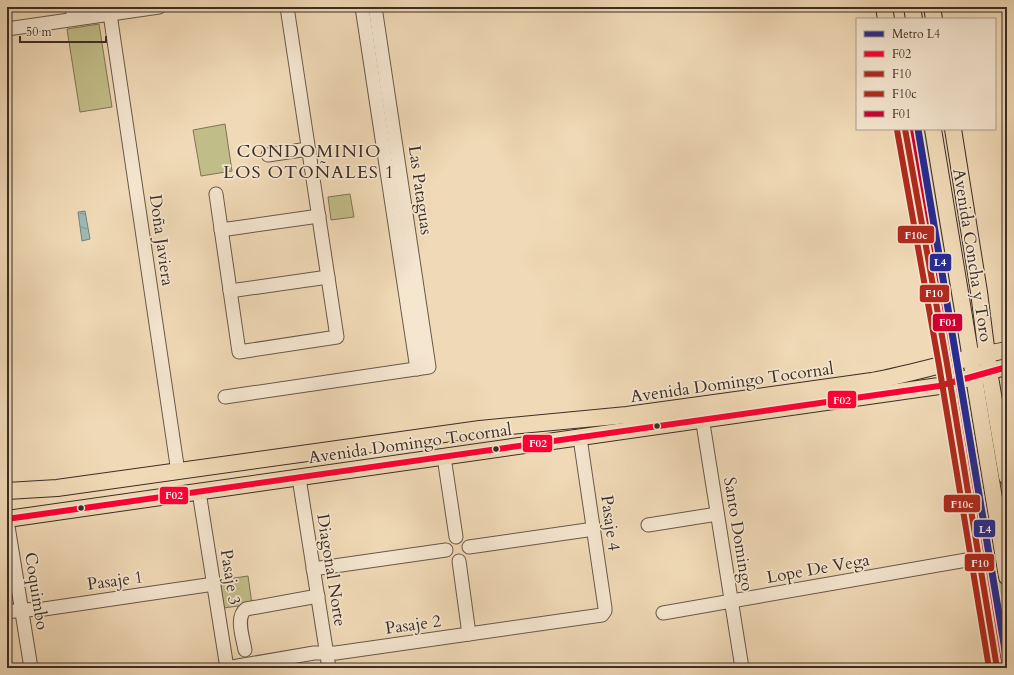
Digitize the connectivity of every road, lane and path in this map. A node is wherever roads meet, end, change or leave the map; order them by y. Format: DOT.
graph roads {
  1 [pos="159,7"];
  2 [pos="287,7"];
  3 [pos="362,7"];
  4 [pos="375,7"];
  5 [pos="884,7"];
  6 [pos="912,7"];
  7 [pos="932,7"];
  8 [pos="73,13"];
  9 [pos="110,14"];
  10 [pos="886,18"];
  11 [pos="914,18"];
  12 [pos="934,18"];
  13 [pos="7,29"];
  14 [pos="905,130"];
  15 [pos="933,130"];
  16 [pos="948,130"];
  17 [pos="953,130"];
  18 [pos="308,149"];
  19 [pos="268,154"];
  20 [pos="942,184"];
  21 [pos="216,194"];
  22 [pos="319,216"];
  23 [pos="221,230"];
  24 [pos="328,277"];
  25 [pos="230,291"];
  26 [pos="1007,350"];
  27 [pos="987,354"];
  28 [pos="970,358"];
  29 [pos="947,364"];
  30 [pos="1007,367"];
  31 [pos="417,369"];
  32 [pos="990,371"];
  33 [pos="973,377"];
  34 [pos="950,384"];
  35 [pos="225,397"];
  36 [pos="701,413"];
  37 [pos="523,424"];
  38 [pos="580,438"];
  39 [pos="394,441"];
  40 [pos="525,445"];
  41 [pos="444,457"];
  42 [pos="256,460"];
  43 [pos="236,464"];
  44 [pos="397,464"];
  45 [pos="178,472"];
  46 [pos="1007,477"];
  47 [pos="299,478"];
  48 [pos="260,483"];
  49 [pos="239,486"];
  50 [pos="7,491"];
  51 [pos="199,492"];
  52 [pos="717,514"];
  53 [pos="7,520"];
  54 [pos="648,525"];
  55 [pos="594,529"];
  56 [pos="456,538"];
  57 [pos="469,547"];
  58 [pos="446,550"];
  59 [pos="978,558"];
  60 [pos="459,560"];
  61 [pos="313,568"];
  62 [pos="1007,577"];
  63 [pos="214,584"];
  64 [pos="318,596"];
  65 [pos="731,601"];
  66 [pos="22,610"];
  67 [pos="7,612"];
  68 [pos="604,613"];
  69 [pos="663,613"];
  70 [pos="469,634"];
  71 [pos="1000,638"];
  72 [pos="245,650"];
  73 [pos="327,653"];
  74 [pos="31,668"];
  75 [pos="227,668"];
  76 [pos="329,668"];
  77 [pos="742,668"];
  78 [pos="997,668"];
  1 -- 9 [label="street"];
  2 -- 18 [label="street"];
  3 -- 31 [label="street, Las Pataguas"];
  4 -- 31 [label="street, Las Pataguas"];
  5 -- 10 [label="main road"];
  6 -- 11 [label="main road"];
  7 -- 12 [label="main road"];
  8 -- 9 [label="street"];
  8 -- 13 [label="street"];
  9 -- 45 [label="street, Doña Javiera"];
  14 -- 29 [label="main road"];
  15 -- 20 [label="main road, Avenida Concha y Toro"];
  16 -- 20 [label="main road"];
  17 -- 27 [label="main road, Avenida Concha y Toro"];
  18 -- 19 [label="street"];
  18 -- 22 [label="street"];
  20 -- 28 [label="main road, Avenida Concha y Toro"];
  21 -- 23 [label="street"];
  22 -- 23 [label="street"];
  22 -- 24 [label="street"];
  23 -- 25 [label="street"];
  24 -- 25 [label="street"];
  24 -- 25 [label="street"];
  26 -- 27 [label="main road, Avenida Domingo Tocornal"];
  27 -- 28 [label="main road, Avenida Domingo Tocornal"];
  27 -- 32 [label="main road, Avenida Concha y Toro"];
  28 -- 29 [label="main road, Avenida Domingo Tocornal"];
  28 -- 33 [label="main road, Avenida Concha y Toro"];
  29 -- 34 [label="main road"];
  29 -- 36 [label="main road, Avenida Domingo Tocornal"];
  30 -- 32 [label="main road, Avenida Domingo Tocornal"];
  31 -- 35 [label="street"];
  32 -- 33 [label="main road, Avenida Domingo Tocornal"];
  32 -- 46 [label="main road, Avenida Concha y Toro"];
  33 -- 34 [label="main road, Avenida Domingo Tocornal"];
  33 -- 62 [label="main road, Avenida Concha y Toro"];
  34 -- 36 [label="main road, Avenida Domingo Tocornal"];
  34 -- 59 [label="main road"];
  36 -- 37 [label="main road, Avenida Domingo Tocornal"];
  36 -- 38 [label="main road, Avenida Domingo Tocornal"];
  36 -- 52 [label="street, Santo Domingo"];
  37 -- 39 [label="main road, Avenida Domingo Tocornal"];
  37 -- 40 [label="main road"];
  38 -- 40 [label="main road, Avenida Domingo Tocornal"];
  38 -- 55 [label="street, Pasaje 4"];
  39 -- 42 [label="main road, Avenida Domingo Tocornal"];
  39 -- 44 [label="main road"];
  40 -- 41 [label="main road, Avenida Domingo Tocornal"];
  41 -- 44 [label="main road, Avenida Domingo Tocornal"];
  41 -- 56 [label="street"];
  42 -- 43 [label="main road, Avenida Domingo Tocornal"];
  42 -- 48 [label="main road"];
  43 -- 45 [label="main road, Avenida Domingo Tocornal"];
  43 -- 49 [label="main road"];
  44 -- 47 [label="main road, Avenida Domingo Tocornal"];
  45 -- 50 [label="main road, Avenida Domingo Tocornal"];
  47 -- 48 [label="main road, Avenida Domingo Tocornal"];
  47 -- 61 [label="street, Diagonal Norte"];
  48 -- 49 [label="main road, Avenida Domingo Tocornal"];
  49 -- 51 [label="main road, Avenida Domingo Tocornal"];
  51 -- 53 [label="main road, Avenida Domingo Tocornal"];
  51 -- 63 [label="street, Pasaje 3"];
  52 -- 54 [label="street"];
  52 -- 65 [label="street, Santo Domingo"];
  53 -- 66 [label="street, Coquimbo"];
  55 -- 57 [label="street"];
  55 -- 68 [label="street, Pasaje 4"];
  56 -- 57 [label="street"];
  56 -- 58 [label="street"];
  57 -- 60 [label="street"];
  58 -- 60 [label="street"];
  58 -- 61 [label="street"];
  59 -- 65 [label="street, Lope De Vega"];
  59 -- 71 [label="main road"];
  60 -- 70 [label="street"];
  61 -- 64 [label="street, Diagonal Norte"];
  63 -- 66 [label="street, Pasaje 1"];
  63 -- 75 [label="street, Pasaje 3"];
  64 -- 72 [label="street"];
  64 -- 73 [label="street, Diagonal Norte"];
  65 -- 69 [label="street, Lope De Vega"];
  65 -- 77 [label="street, Santo Domingo"];
  66 -- 67 [label="street, Pasaje 1"];
  66 -- 74 [label="street, Coquimbo"];
  68 -- 70 [label="street, Pasaje 2"];
  70 -- 73 [label="street, Pasaje 2"];
  71 -- 78 [label="main road"];
  73 -- 75 [label="street, Pasaje 2"];
  73 -- 76 [label="street, Diagonal Norte"];
}
